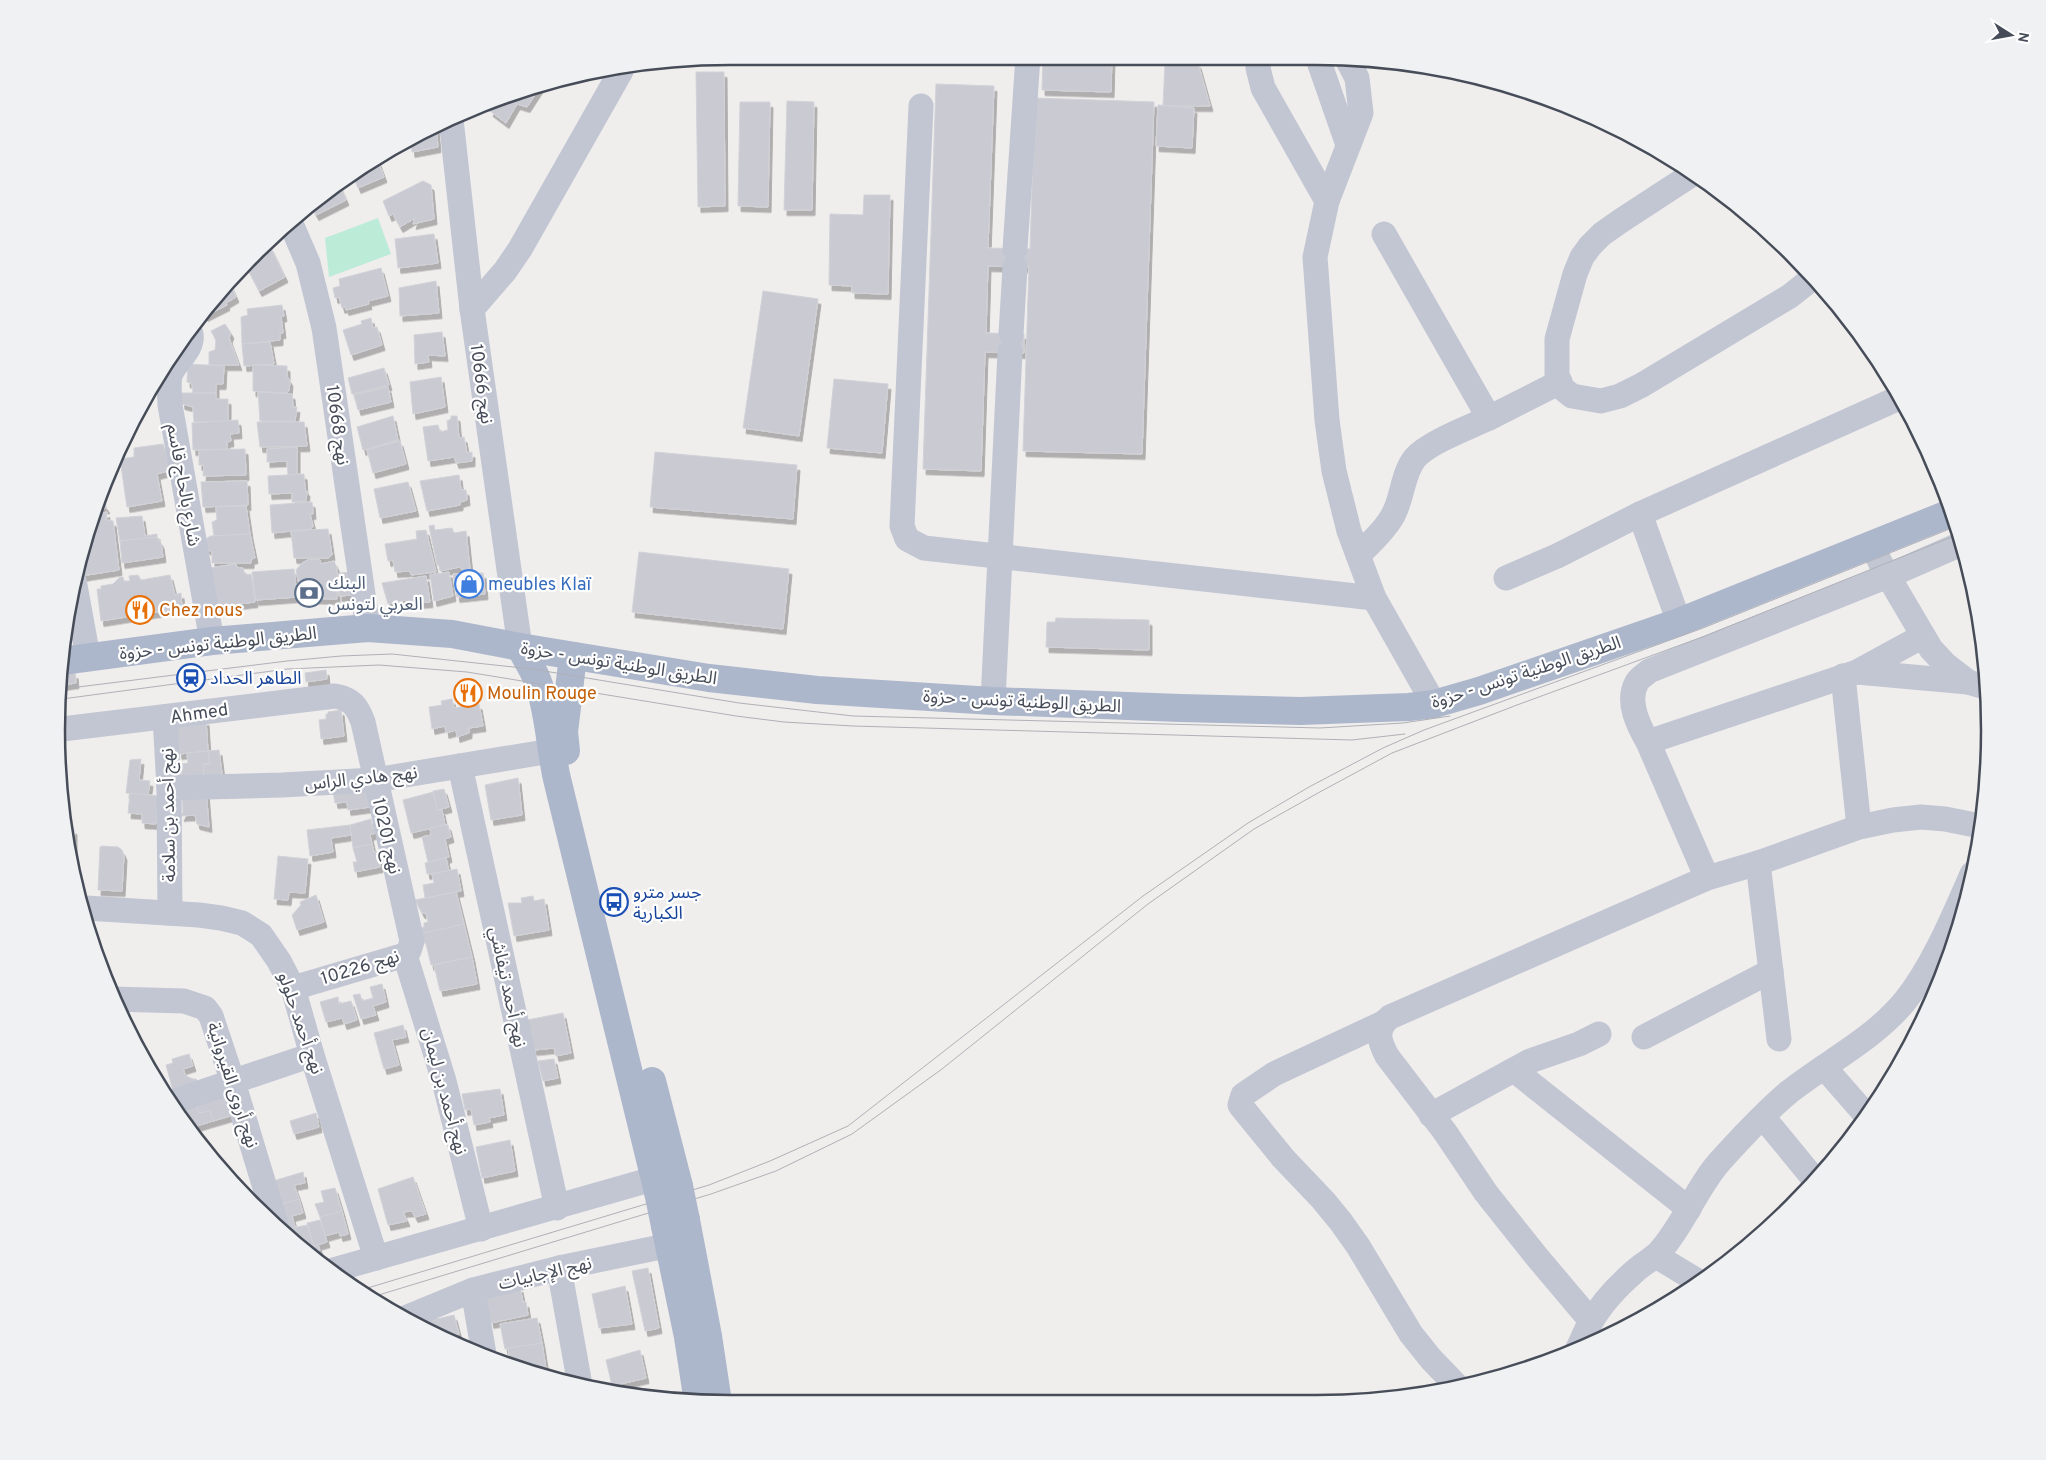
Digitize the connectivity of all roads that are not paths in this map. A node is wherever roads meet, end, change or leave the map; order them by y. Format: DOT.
graph roads {
  1 [pos="1027,65"];
  2 [pos="1258,65"];
  3 [pos="1320,65"];
  4 [pos="1351,66"];
  5 [pos="619,75"];
  6 [pos="921,106"];
  7 [pos="452,127"];
  8 [pos="1348,145"];
  9 [pos="1686,178"];
  10 [pos="1327,200"];
  11 [pos="293,229"];
  12 [pos="1384,234"];
  13 [pos="1807,282"];
  14 [pos="472,309"];
  15 [pos="191,341"];
  16 [pos="1560,382"];
  17 [pos="1893,400"];
  18 [pos="1489,418"];
  19 [pos="1640,514"];
  20 [pos="1946,515"];
  21 [pos="1872,545"];
  22 [pos="1955,547"];
  23 [pos="1358,555"];
  24 [pos="1000,557"];
  25 [pos="1888,576"];
  26 [pos="1506,578"];
  27 [pos="1374,598"];
  28 [pos="75,621"];
  29 [pos="1679,622"];
  30 [pos="368,628"];
  31 [pos="1923,636"];
  32 [pos="212,641"];
  33 [pos="520,647"];
  34 [pos="573,656"];
  35 [pos="75,659"];
  36 [pos="1850,674"];
  37 [pos="1977,685"];
  38 [pos="335,696"];
  39 [pos="993,702"];
  40 [pos="1434,704"];
  41 [pos="166,717"];
  42 [pos="65,729"];
  43 [pos="1648,742"];
  44 [pos="551,750"];
  45 [pos="460,766"];
  46 [pos="375,780"];
  47 [pos="169,788"];
  48 [pos="1974,825"];
  49 [pos="1859,827"];
  50 [pos="1758,863"];
  51 [pos="1707,878"];
  52 [pos="402,903"];
  53 [pos="90,908"];
  54 [pos="170,913"];
  55 [pos="1955,914"];
  56 [pos="405,955"];
  57 [pos="1771,971"];
  58 [pos="293,988"];
  59 [pos="123,999"];
  60 [pos="1383,1023"];
  61 [pos="1598,1034"];
  62 [pos="1644,1037"];
  63 [pos="1780,1039"];
  64 [pos="312,1055"];
  65 [pos="1824,1067"];
  66 [pos="1514,1070"];
  67 [pos="233,1082"];
  68 [pos="178,1100"];
  69 [pos="1861,1110"];
  70 [pos="1432,1115"];
  71 [pos="1764,1117"];
  72 [pos="1810,1174"];
  73 [pos="667,1182"];
  74 [pos="557,1208"];
  75 [pos="1689,1209"];
  76 [pos="272,1211"];
  77 [pos="481,1229"];
  78 [pos="677,1233"];
  79 [pos="1656,1256"];
  80 [pos="376,1258"];
  81 [pos="340,1268"];
  82 [pos="559,1268"];
  83 [pos="1692,1278"];
  84 [pos="473,1290"];
  85 [pos="414,1314"];
  86 [pos="1591,1321"];
  87 [pos="1583,1338"];
  88 [pos="483,1347"];
  89 [pos="579,1377"];
  90 [pos="1452,1381"];
  91 [pos="697,1394"];
  92 [pos="717,1395"];
  1 -- 24 [label="street"];
  2 -- 10 [label="street"];
  3 -- 8 [label="street"];
  4 -- 8 [label="street"];
  5 -- 14 [label="street"];
  6 -- 24 [label="street"];
  7 -- 14 [label="street, نهج 10666"];
  8 -- 10 [label="street"];
  9 -- 16 [label="street"];
  10 -- 23 [label="street"];
  11 -- 30 [label="street, نهج 10668"];
  12 -- 18 [label="street"];
  13 -- 16 [label="street"];
  14 -- 33 [label="street, نهج 10666"];
  15 -- 32 [label="street, شارع بالحاج قاسم"];
  16 -- 18 [label="street"];
  17 -- 19 [label="street"];
  18 -- 23 [label="street"];
  19 -- 26 [label="street"];
  19 -- 29 [label="street"];
  20 -- 21 [label="main road, الطريق الوطنية تونس - حزوة"];
  21 -- 25 [label="street"];
  21 -- 29 [label="main road, الطريق الوطنية تونس - حزوة"];
  22 -- 25 [label="street"];
  23 -- 27 [label="street"];
  24 -- 27 [label="street"];
  24 -- 39 [label="street"];
  25 -- 31 [label="street"];
  25 -- 43 [label="street"];
  27 -- 40 [label="street"];
  28 -- 35 [label="street"];
  29 -- 40 [label="main road, الطريق الوطنية تونس - حزوة"];
  30 -- 32 [label="main road, الطريق الوطنية تونس - حزوة"];
  30 -- 33 [label="main road, الطريق الوطنية تونس - حزوة"];
  31 -- 36 [label="street"];
  31 -- 37 [label="street"];
  32 -- 35 [label="main road, الطريق الوطنية تونس - حزوة"];
  33 -- 34 [label="main road, الطريق الوطنية تونس - حزوة"];
  33 -- 44 [label="main road"];
  34 -- 39 [label="main road, الطريق الوطنية تونس - حزوة"];
  34 -- 73 [label="main road"];
  36 -- 37 [label="street"];
  36 -- 43 [label="street"];
  36 -- 49 [label="street"];
  38 -- 41 [label="street, Ahmed"];
  38 -- 46 [label="street, نهج 10201"];
  39 -- 40 [label="main road, الطريق الوطنية تونس - حزوة"];
  41 -- 42 [label="street, Ahmed"];
  41 -- 47 [label="street, نهج أحمد بن سلامة"];
  43 -- 51 [label="street"];
  44 -- 45 [label="street, نهج هادي الراس"];
  44 -- 73 [label="main road"];
  45 -- 46 [label="street, نهج هادي الراس"];
  45 -- 74 [label="street, نهج أحمد تيفاشي"];
  46 -- 47 [label="street, نهج هادي الراس"];
  46 -- 52 [label="street, نهج 10201"];
  47 -- 54 [label="street, نهج أحمد بن سلامة"];
  48 -- 49 [label="street"];
  49 -- 50 [label="street"];
  50 -- 51 [label="street"];
  50 -- 57 [label="street"];
  51 -- 60 [label="street"];
  52 -- 56 [label="street, نهج 10226"];
  53 -- 54 [label="street, نهج أحمد حلولو"];
  54 -- 58 [label="street, نهج أحمد حلولو"];
  55 -- 65 [label="street"];
  56 -- 58 [label="street, نهج 10226"];
  56 -- 77 [label="street, نهج أحمد بن ليمان"];
  57 -- 62 [label="street"];
  57 -- 63 [label="street"];
  58 -- 64 [label="street, نهج أحمد حلولو"];
  59 -- 67 [label="street, نهج أروى القيروانية"];
  60 -- 70 [label="street"];
  60 -- 90 [label="street"];
  61 -- 66 [label="street"];
  64 -- 67 [label="street"];
  64 -- 80 [label="street, نهج أحمد حلولو"];
  65 -- 69 [label="street"];
  65 -- 71 [label="street"];
  66 -- 70 [label="street"];
  66 -- 75 [label="street"];
  67 -- 68 [label="street"];
  67 -- 76 [label="street, نهج أروى القيروانية"];
  70 -- 86 [label="street"];
  71 -- 72 [label="street"];
  71 -- 75 [label="street"];
  73 -- 74 [label="street"];
  73 -- 78 [label="main road, bridge"];
  74 -- 77 [label="street"];
  75 -- 79 [label="street"];
  77 -- 80 [label="street"];
  78 -- 82 [label="street, نهج الإجابيات"];
  78 -- 91 [label="main road"];
  78 -- 92 [label="main road"];
  79 -- 83 [label="street"];
  79 -- 86 [label="street"];
  80 -- 81 [label="street"];
  82 -- 84 [label="street, نهج الإجابيات"];
  82 -- 89 [label="street"];
  84 -- 85 [label="street, نهج الإجابيات"];
  84 -- 88 [label="street"];
  86 -- 87 [label="street"];
}
